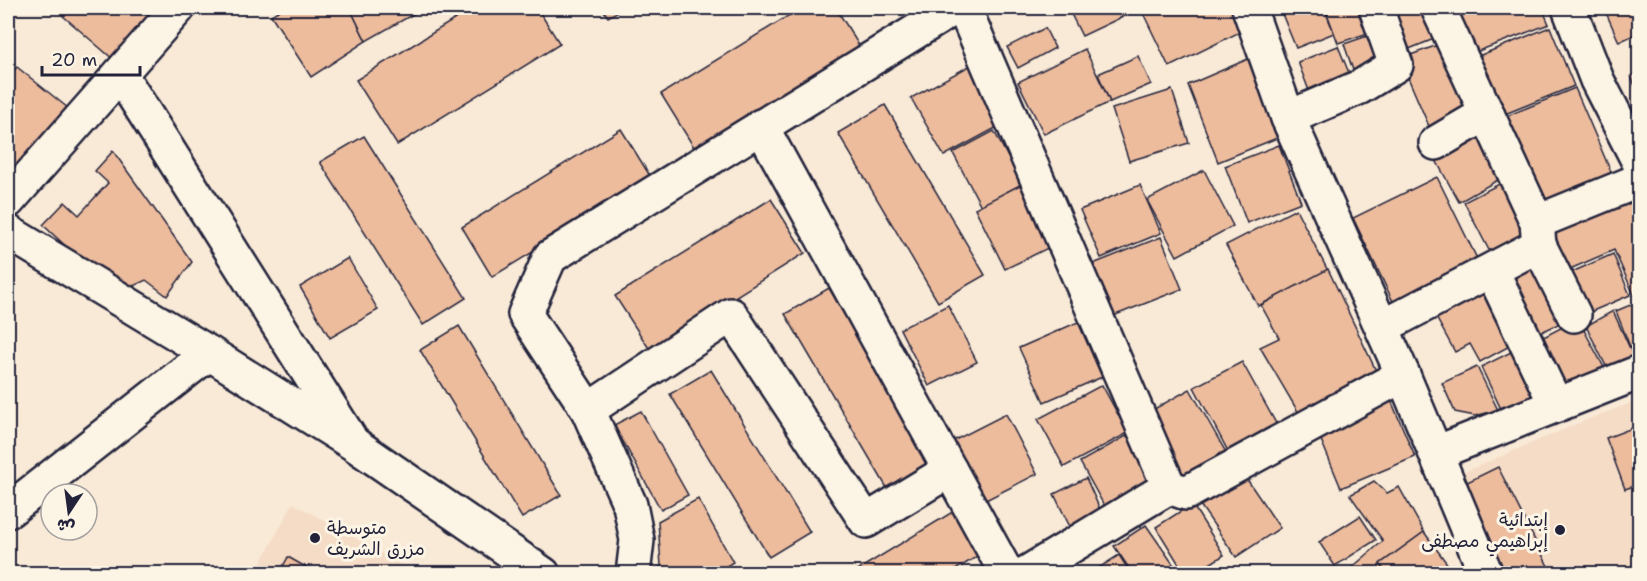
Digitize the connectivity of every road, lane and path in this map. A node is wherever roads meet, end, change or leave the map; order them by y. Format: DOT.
graph roads {
  1 [pos="178,8"];
  2 [pos="964,8"];
  3 [pos="1248,8"];
  4 [pos="1376,8"];
  5 [pos="1438,8"];
  6 [pos="1569,8"];
  7 [pos="937,12"];
  8 [pos="120,74"];
  9 [pos="1487,113"];
  10 [pos="1288,118"];
  11 [pos="761,126"];
  12 [pos="1436,143"];
  13 [pos="1640,164"];
  14 [pos="1640,180"];
  15 [pos="8,201"];
  16 [pos="8,232"];
  17 [pos="1538,233"];
  18 [pos="1492,271"];
  19 [pos="1574,315"];
  20 [pos="1382,327"];
  21 [pos="209,352"];
  22 [pos="1640,372"];
  23 [pos="1403,375"];
  24 [pos="1556,405"];
  25 [pos="588,410"];
  26 [pos="354,444"];
  27 [pos="1436,453"];
  28 [pos="950,470"];
  29 [pos="1169,487"];
  30 [pos="8,511"];
  31 [pos="543,573"];
  32 [pos="633,573"];
  33 [pos="1007,573"];
  34 [pos="1025,573"];
  35 [pos="1486,573"];
  1 -- 8 [label="street"];
  2 -- 29 [label="street"];
  3 -- 10 [label="street"];
  4 -- 10 [label="street"];
  5 -- 9 [label="street"];
  6 -- 13 [label="street"];
  7 -- 11 [label="street"];
  8 -- 15 [label="street"];
  8 -- 26 [label="street"];
  9 -- 12 [label="street"];
  9 -- 17 [label="street"];
  10 -- 20 [label="street"];
  11 -- 25 [label="street"];
  11 -- 28 [label="street"];
  14 -- 17 [label="street"];
  16 -- 21 [label="street"];
  17 -- 18 [label="street"];
  17 -- 19 [label="street"];
  18 -- 20 [label="street"];
  18 -- 24 [label="street"];
  20 -- 23 [label="street"];
  21 -- 26 [label="street"];
  21 -- 30 [label="street"];
  22 -- 24 [label="street"];
  23 -- 27 [label="street"];
  23 -- 29 [label="street"];
  24 -- 27 [label="street"];
  25 -- 28 [label="street"];
  25 -- 32 [label="street"];
  26 -- 31 [label="street"];
  27 -- 35 [label="street"];
  28 -- 33 [label="street"];
  29 -- 34 [label="street"];
}
